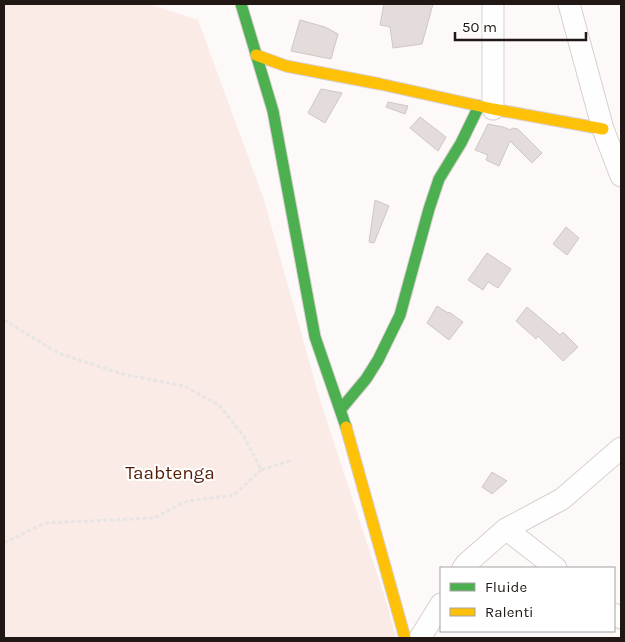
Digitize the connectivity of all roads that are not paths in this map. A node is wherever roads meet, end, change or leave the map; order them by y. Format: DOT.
graph roads {
  1 [pos="241,4"];
  2 [pos="493,4"];
  3 [pos="569,4"];
  4 [pos="256,55"];
  5 [pos="486,107"];
  6 [pos="603,129"];
  7 [pos="621,176"];
  8 [pos="341,409"];
  9 [pos="621,448"];
  10 [pos="506,528"];
  11 [pos="464,567"];
  12 [pos="555,567"];
  13 [pos="440,606"];
  14 [pos="405,638"];
  15 [pos="420,638"];
  1 -- 4 [label="street"];
  2 -- 5 [label="street"];
  3 -- 6 [label="street"];
  4 -- 5 [label="street"];
  4 -- 8 [label="street"];
  5 -- 6 [label="street"];
  5 -- 8 [label="street"];
  6 -- 7 [label="street"];
  8 -- 14 [label="street"];
  9 -- 10 [label="street"];
  10 -- 11 [label="street"];
  10 -- 12 [label="street"];
  13 -- 15 [label="street"];
}
